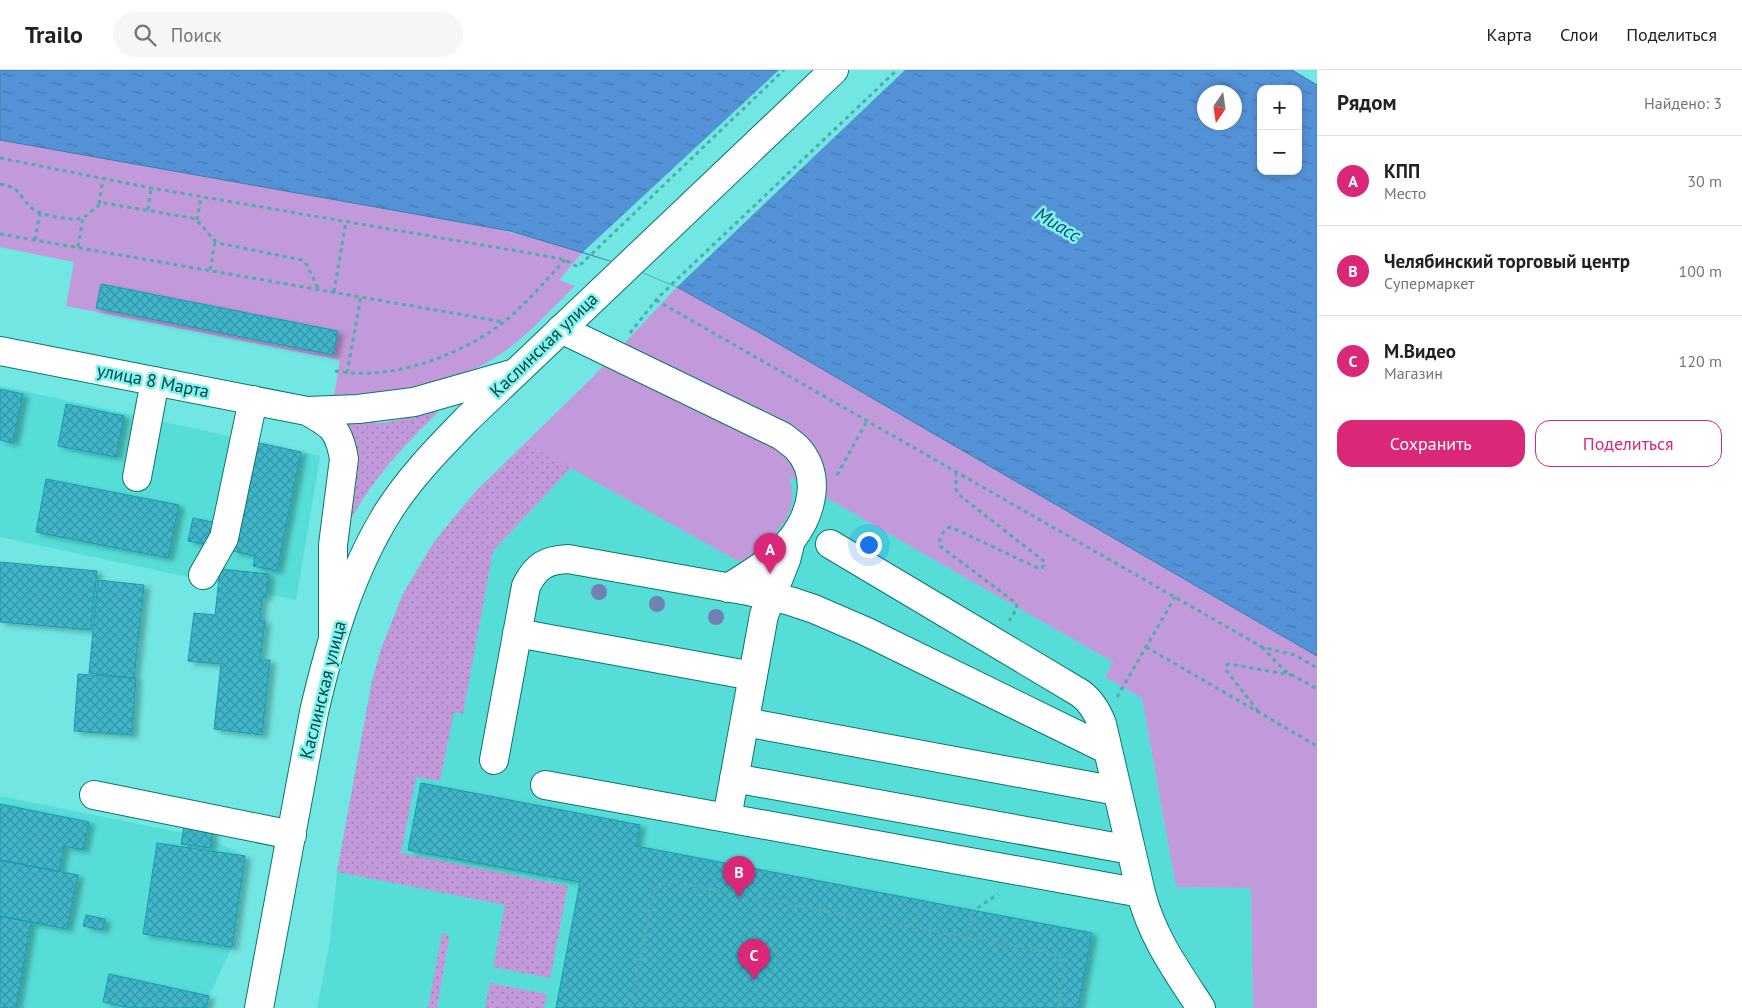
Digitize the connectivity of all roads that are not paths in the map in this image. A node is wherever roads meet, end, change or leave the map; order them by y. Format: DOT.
graph roads {
  1 [pos="834,70"];
  2 [pos="561,328"];
  3 [pos="0,351"];
  4 [pos="512,374"];
  5 [pos="155,381"];
  6 [pos="253,400"];
  7 [pos="307,411"];
  8 [pos="136,477"];
  9 [pos="791,540"];
  10 [pos="830,544"];
  11 [pos="202,575"];
  12 [pos="728,588"];
  13 [pos="770,596"];
  14 [pos="517,633"];
  15 [pos="333,638"];
  16 [pos="753,676"];
  17 [pos="745,722"];
  18 [pos="1108,750"];
  19 [pos="494,760"];
  20 [pos="734,778"];
  21 [pos="545,785"];
  22 [pos="1117,790"];
  23 [pos="94,795"];
  24 [pos="727,818"];
  25 [pos="292,835"];
  26 [pos="1131,850"];
  27 [pos="1141,893"];
  28 [pos="260,1008"];
  29 [pos="1201,1008"];
  1 -- 2 [label="main road, Каслинская улица"];
  2 -- 4 [label="main road, Каслинская улица"];
  2 -- 9 [label="main road"];
  3 -- 5 [label="main road, улица 8 Марта"];
  4 -- 7 [label="main road"];
  4 -- 15 [label="main road, Каслинская улица"];
  5 -- 6 [label="main road, улица 8 Марта"];
  5 -- 8 [label="main road"];
  6 -- 7 [label="main road, улица 8 Марта"];
  6 -- 11 [label="main road"];
  7 -- 15 [label="main road"];
  9 -- 12 [label="main road"];
  9 -- 13 [label="main road"];
  10 -- 18 [label="main road"];
  12 -- 13 [label="main road"];
  12 -- 14 [label="main road"];
  13 -- 16 [label="main road"];
  13 -- 18 [label="main road"];
  14 -- 16 [label="main road"];
  14 -- 19 [label="main road"];
  15 -- 25 [label="main road, Каслинская улица"];
  16 -- 17 [label="main road"];
  17 -- 20 [label="main road"];
  17 -- 22 [label="main road"];
  18 -- 22 [label="main road"];
  20 -- 24 [label="main road"];
  20 -- 26 [label="main road"];
  21 -- 24 [label="main road"];
  22 -- 26 [label="main road"];
  23 -- 25 [label="main road"];
  24 -- 27 [label="main road"];
  25 -- 28 [label="main road, Каслинская улица"];
  26 -- 27 [label="main road"];
  27 -- 29 [label="main road"];
}
